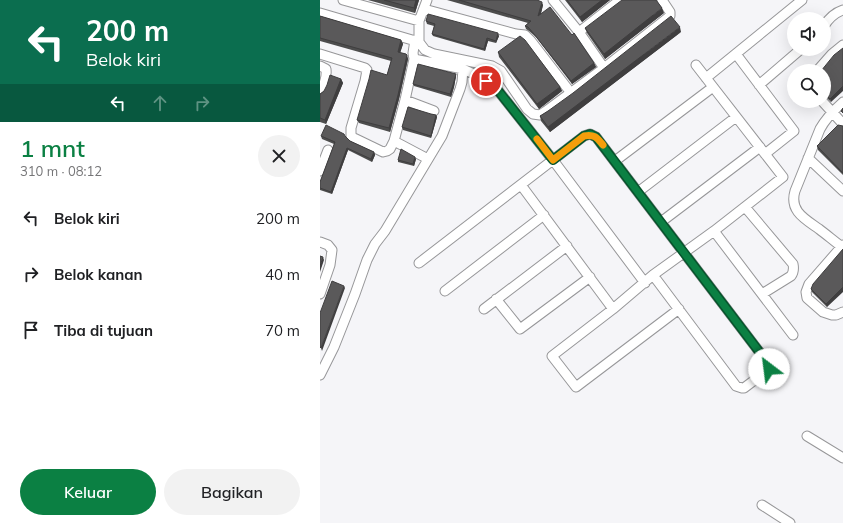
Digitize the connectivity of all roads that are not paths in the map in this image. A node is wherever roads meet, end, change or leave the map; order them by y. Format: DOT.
graph roads {
  1 [pos="343,0"];
  2 [pos="554,0"];
  3 [pos="662,0"];
  4 [pos="802,0"];
  5 [pos="614,2"];
  6 [pos="425,4"];
  7 [pos="843,10"];
  8 [pos="320,13"];
  9 [pos="831,17"];
  10 [pos="419,21"];
  11 [pos="579,32"];
  12 [pos="417,41"];
  13 [pos="843,45"];
  14 [pos="320,54"];
  15 [pos="736,54"];
  16 [pos="793,56"];
  17 [pos="414,59"];
  18 [pos="823,64"];
  19 [pos="320,66"];
  20 [pos="696,66"];
  21 [pos="604,68"];
  22 [pos="463,69"];
  23 [pos="706,78"];
  24 [pos="759,85"];
  25 [pos="713,87"];
  26 [pos="320,92"];
  27 [pos="571,93"];
  28 [pos="405,100"];
  29 [pos="843,102"];
  30 [pos="828,108"];
  31 [pos="434,111"];
  32 [pos="832,112"];
  33 [pos="736,117"];
  34 [pos="843,124"];
  35 [pos="394,141"];
  36 [pos="328,150"];
  37 [pos="763,151"];
  38 [pos="808,158"];
  39 [pos="428,159"];
  40 [pos="553,160"];
  41 [pos="615,161"];
  42 [pos="320,171"];
  43 [pos="521,185"];
  44 [pos="843,191"];
  45 [pos="638,192"];
  46 [pos="745,207"];
  47 [pos="544,215"];
  48 [pos="661,222"];
  49 [pos="714,231"];
  50 [pos="320,242"];
  51 [pos="567,246"];
  52 [pos="842,246"];
  53 [pos="684,252"];
  54 [pos="419,263"];
  55 [pos="653,275"];
  56 [pos="590,277"];
  57 [pos="645,282"];
  58 [pos="445,291"];
  59 [pos="320,294"];
  60 [pos="762,294"];
  61 [pos="496,299"];
  62 [pos="484,308"];
  63 [pos="613,309"];
  64 [pos="679,309"];
  65 [pos="843,312"];
  66 [pos="793,335"];
  67 [pos="320,376"];
  68 [pos="807,436"];
  69 [pos="843,458"];
  70 [pos="762,505"];
  71 [pos="790,523"];
  1 -- 10 [label="street"];
  2 -- 11 [label="street"];
  3 -- 21 [label="street"];
  4 -- 15 [label="street"];
  5 -- 11 [label="street"];
  6 -- 10 [label="street"];
  6 -- 27 [label="street"];
  7 -- 9 [label="street"];
  8 -- 12 [label="street"];
  10 -- 12 [label="street"];
  11 -- 21 [label="street"];
  12 -- 17 [label="street"];
  12 -- 27 [label="street"];
  13 -- 18 [label="street"];
  14 -- 35 [label="street"];
  15 -- 23 [label="street"];
  15 -- 24 [label="street"];
  16 -- 24 [label="street"];
  17 -- 22 [label="street"];
  17 -- 28 [label="street"];
  19 -- 26 [label="street"];
  20 -- 23 [label="street"];
  21 -- 27 [label="street"];
  22 -- 39 [label="street"];
  22 -- 40 [label="street"];
  23 -- 25 [label="street"];
  24 -- 37 [label="street"];
  25 -- 33 [label="street"];
  25 -- 41 [label="street"];
  28 -- 31 [label="street"];
  28 -- 35 [label="street"];
  29 -- 32 [label="street"];
  30 -- 32 [label="street"];
  32 -- 34 [label="street"];
  32 -- 38 [label="street"];
  33 -- 37 [label="street"];
  33 -- 45 [label="street"];
  35 -- 39 [label="street"];
  36 -- 42 [label="street"];
  37 -- 46 [label="street"];
  37 -- 48 [label="street"];
  38 -- 44 [label="street"];
  38 -- 52 [label="street"];
  39 -- 67 [label="street"];
  40 -- 41 [label="street"];
  40 -- 43 [label="street"];
  40 -- 57 [label="street"];
  41 -- 45 [label="street"];
  43 -- 47 [label="street"];
  43 -- 54 [label="street"];
  45 -- 48 [label="street"];
  46 -- 49 [label="street"];
  46 -- 60 [label="street"];
  47 -- 51 [label="street"];
  47 -- 58 [label="street"];
  48 -- 53 [label="street"];
  49 -- 53 [label="street"];
  49 -- 60 [label="street"];
  50 -- 59 [label="street"];
  51 -- 56 [label="street"];
  51 -- 61 [label="street"];
  52 -- 65 [label="street"];
  53 -- 55 [label="street"];
  53 -- 64 [label="street"];
  55 -- 57 [label="street"];
  55 -- 64 [label="street"];
  56 -- 61 [label="street"];
  56 -- 63 [label="street"];
  57 -- 63 [label="street"];
  60 -- 66 [label="street"];
  61 -- 62 [label="street"];
  63 -- 64 [label="street"];
  68 -- 69 [label="street"];
  70 -- 71 [label="street"];
}
